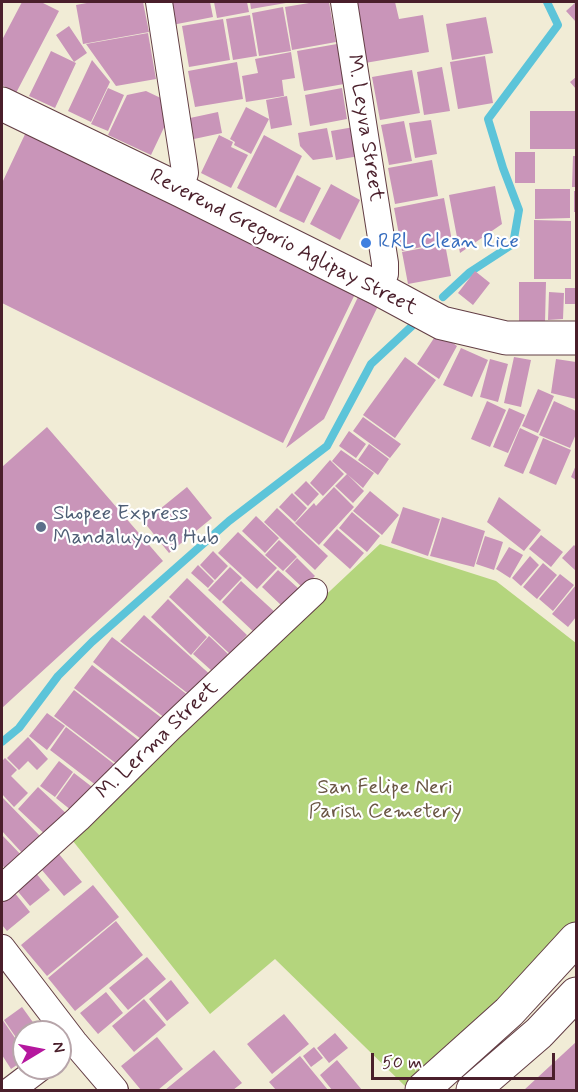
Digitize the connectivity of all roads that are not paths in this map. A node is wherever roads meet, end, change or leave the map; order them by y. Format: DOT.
graph roads {
  1 [pos="159,2"];
  2 [pos="344,2"];
  3 [pos="2,104"];
  4 [pos="180,190"];
  5 [pos="380,289"];
  6 [pos="576,338"];
  7 [pos="314,592"];
  8 [pos="2,888"];
  9 [pos="576,939"];
  10 [pos="2,948"];
  11 [pos="576,994"];
  12 [pos="49,1020"];
  13 [pos="72,1051"];
  14 [pos="24,1080"];
  15 [pos="11,1090"];
  16 [pos="115,1090"];
  17 [pos="422,1090"];
  18 [pos="473,1090"];
  1 -- 4 [label="street"];
  2 -- 5 [label="street, M. Leyva Street"];
  3 -- 4 [label="street, Reverend Gregorio Aglipay Street"];
  4 -- 5 [label="street, Reverend Gregorio Aglipay Street"];
  5 -- 6 [label="street, Reverend Gregorio Aglipay Street"];
  7 -- 8 [label="street, M. Lerma Street"];
  9 -- 17 [label="street"];
  10 -- 12 [label="street"];
  11 -- 18 [label="street"];
  13 -- 16 [label="street"];
  14 -- 15 [label="street"];
}
